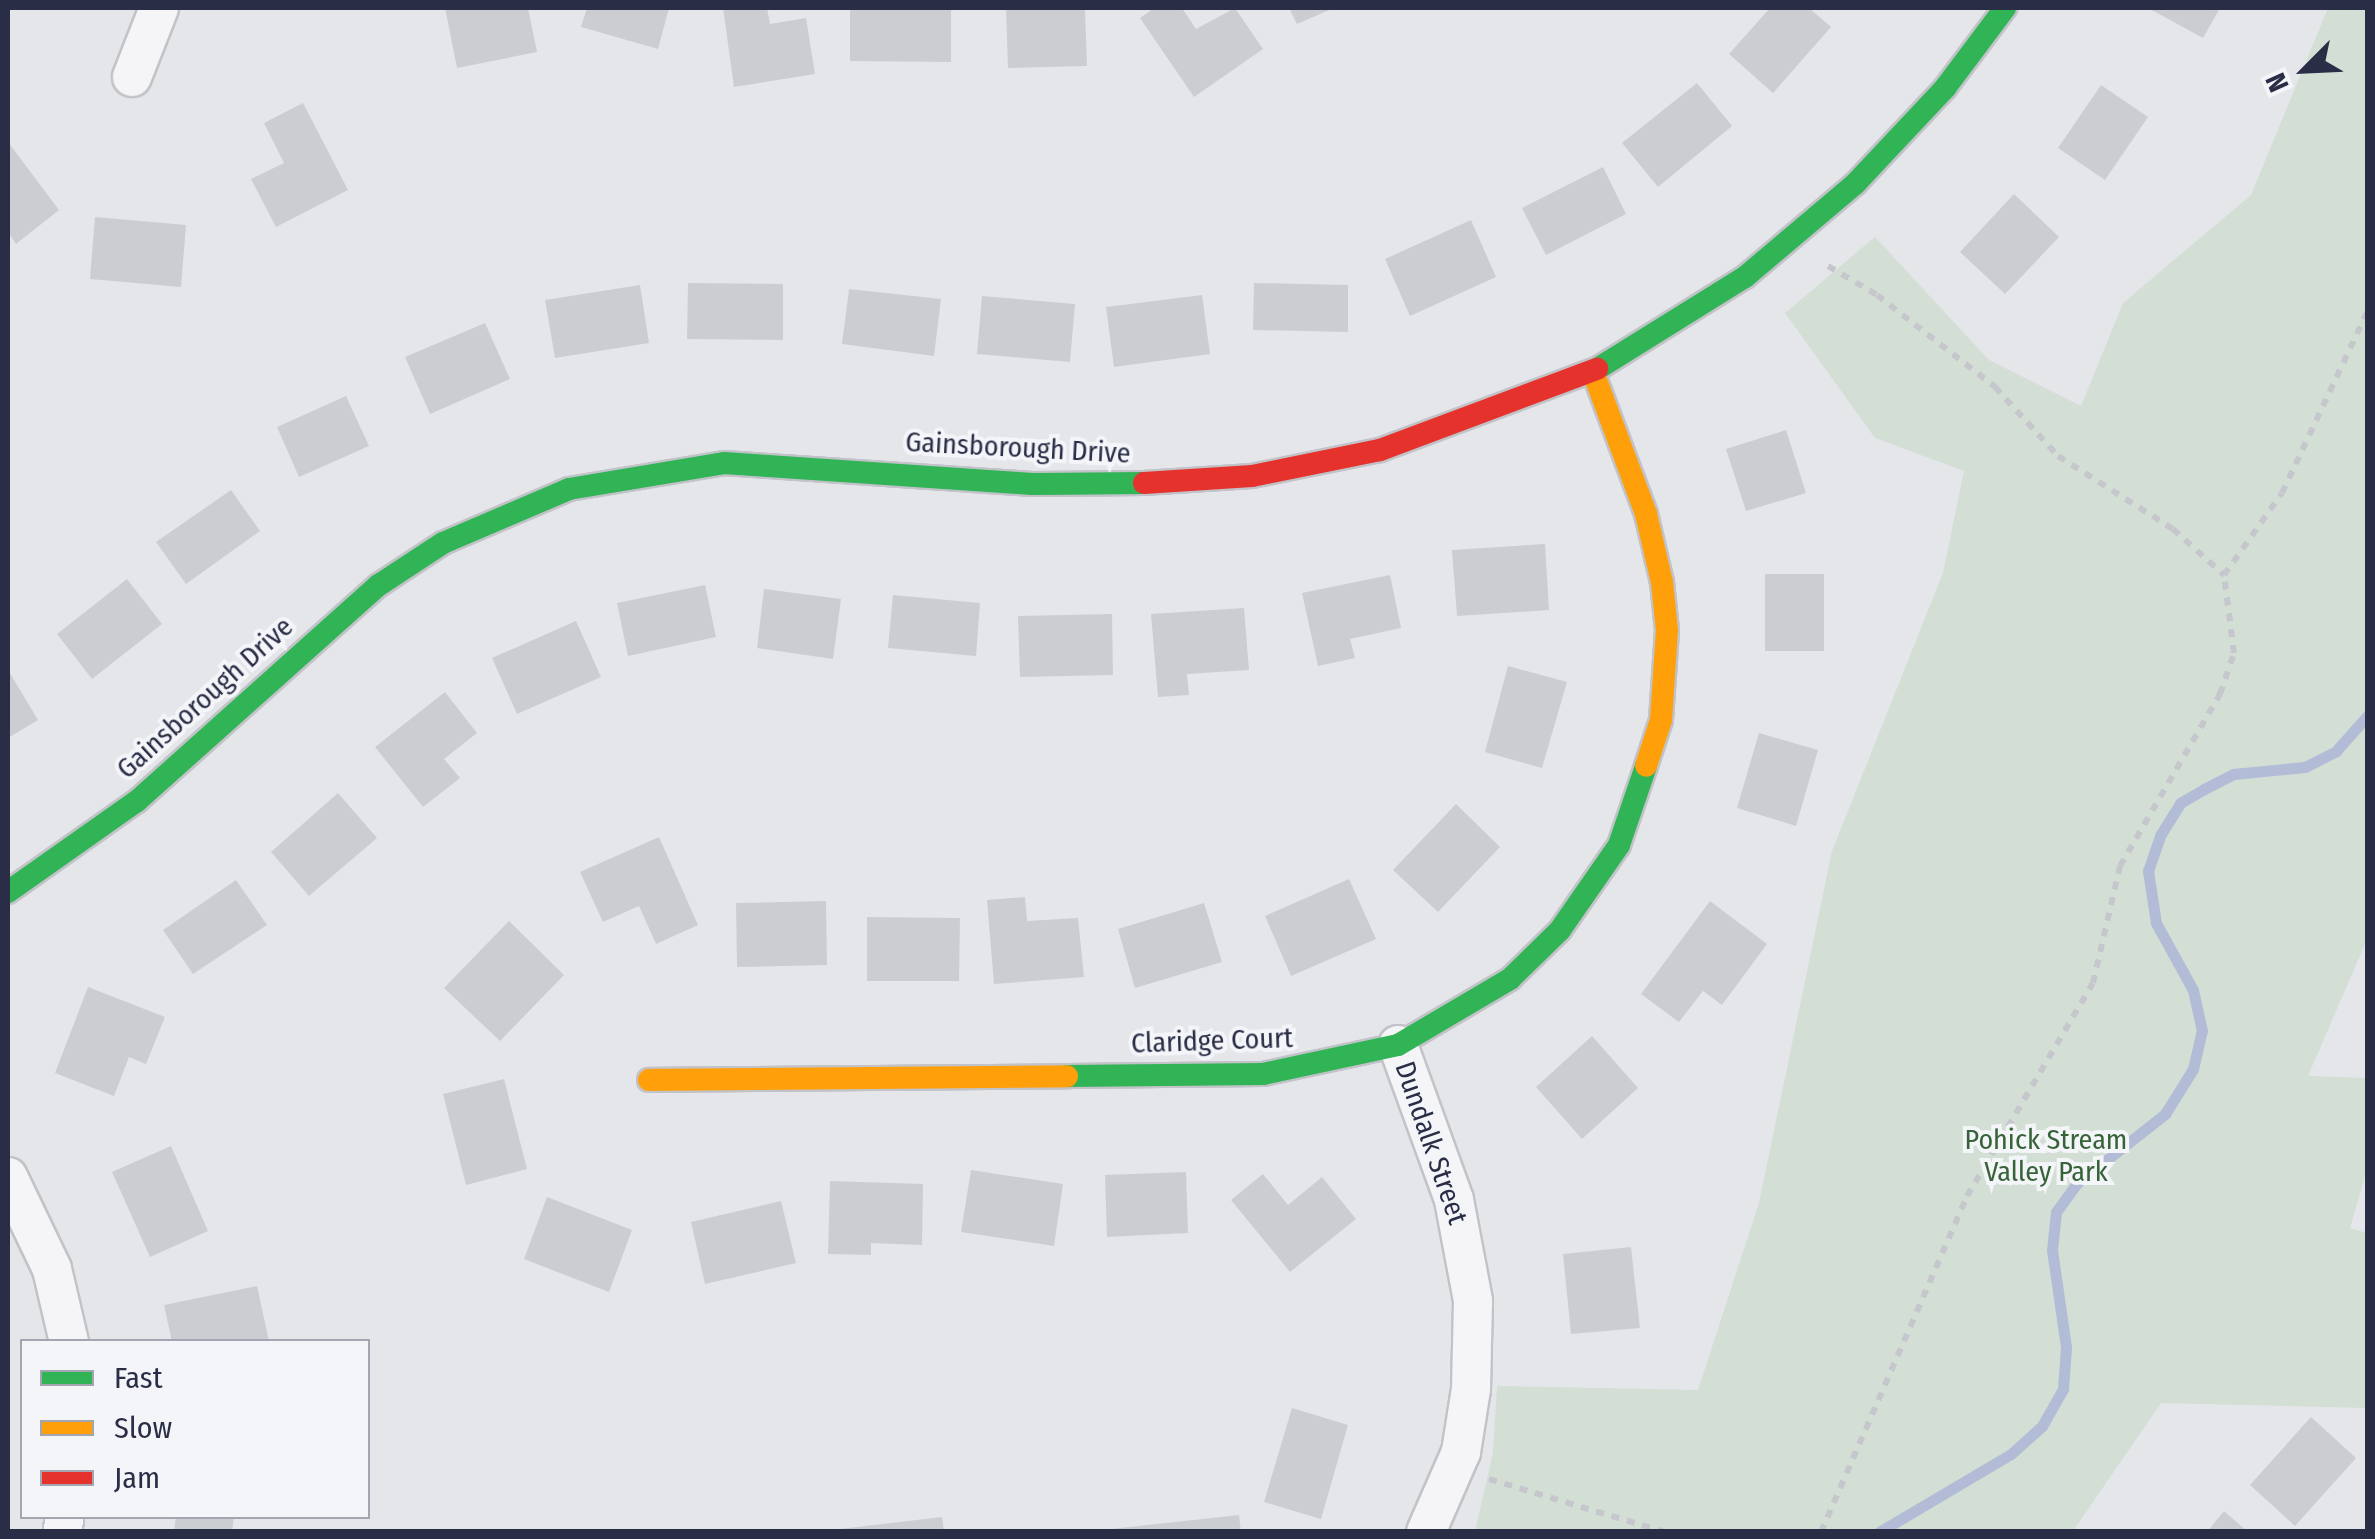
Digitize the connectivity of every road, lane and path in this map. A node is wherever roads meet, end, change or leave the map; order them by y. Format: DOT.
graph roads {
  1 [pos="159,8"];
  2 [pos="2005,8"];
  3 [pos="132,77"];
  4 [pos="1786,242"];
  5 [pos="2368,310"];
  6 [pos="1592,372"];
  7 [pos="2224,575"];
  8 [pos="8,892"];
  9 [pos="1398,1045"];
  10 [pos="650,1080"];
  11 [pos="8,1177"];
  12 [pos="68,1339"];
  13 [pos="1454,1472"];
  14 [pos="1426,1532"];
  15 [pos="1664,1532"];
  16 [pos="1821,1532"];
  1 -- 3 [label="street"];
  2 -- 4 [label="street, Gainsborough Drive"];
  4 -- 6 [label="street, Gainsborough Drive"];
  4 -- 7 [label="path"];
  5 -- 7 [label="path"];
  6 -- 8 [label="street, Gainsborough Drive"];
  6 -- 9 [label="street, Claridge Court"];
  7 -- 16 [label="path"];
  9 -- 10 [label="street, Claridge Court"];
  9 -- 13 [label="street, Dundalk Street"];
  11 -- 12 [label="street"];
  13 -- 14 [label="street, Dundalk Street"];
  13 -- 15 [label="path"];
}
